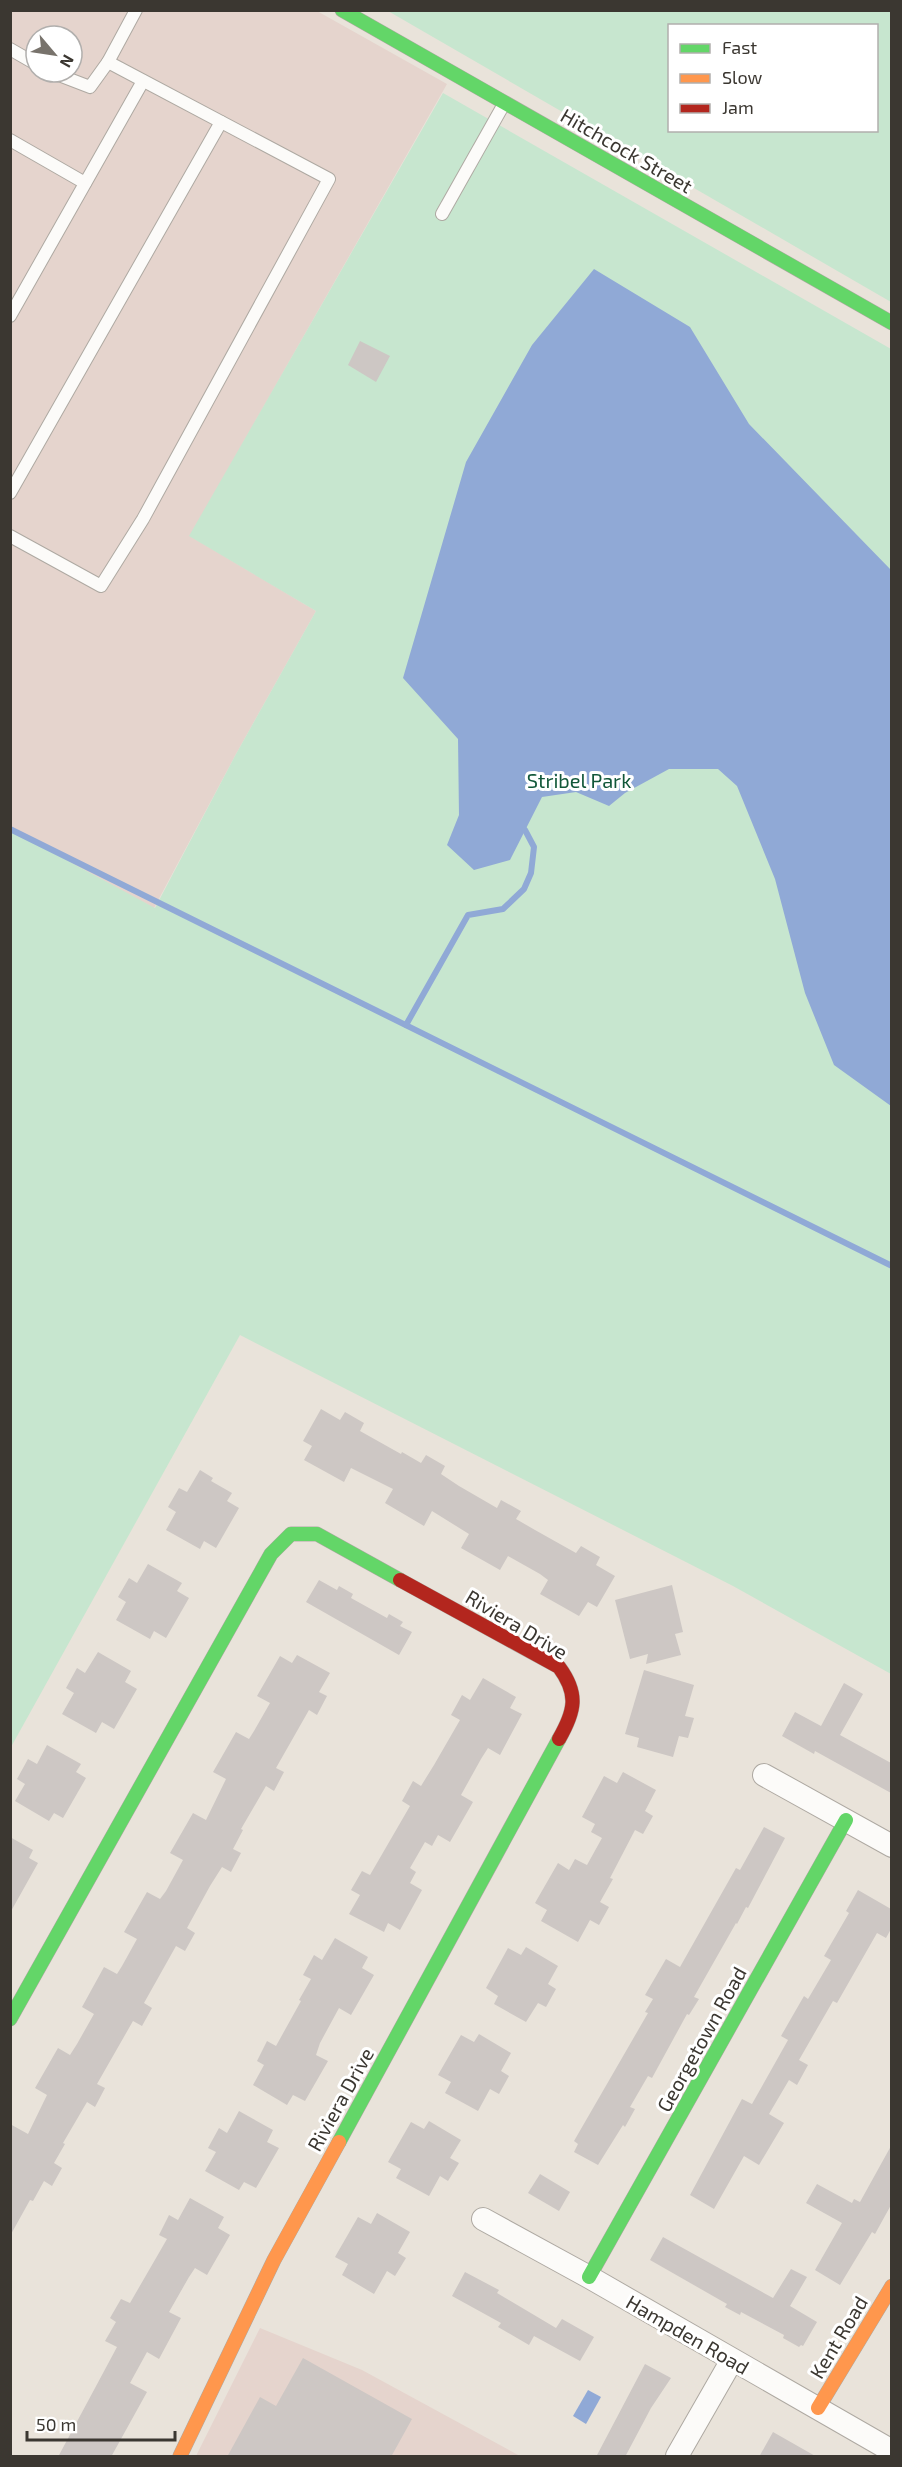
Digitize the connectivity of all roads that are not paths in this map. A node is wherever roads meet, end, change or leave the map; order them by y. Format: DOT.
graph roads {
  1 [pos="136,10"];
  2 [pos="342,10"];
  3 [pos="10,49"];
  4 [pos="24,57"];
  5 [pos="108,62"];
  6 [pos="143,81"];
  7 [pos="82,84"];
  8 [pos="505,103"];
  9 [pos="221,122"];
  10 [pos="10,140"];
  11 [pos="85,183"];
  12 [pos="442,214"];
  13 [pos="10,316"];
  14 [pos="891,323"];
  15 [pos="10,493"];
  16 [pos="10,536"];
  17 [pos="764,1775"];
  18 [pos="846,1820"];
  19 [pos="891,1846"];
  20 [pos="10,2019"];
  21 [pos="483,2219"];
  22 [pos="589,2277"];
  23 [pos="891,2286"];
  24 [pos="732,2360"];
  25 [pos="818,2408"];
  26 [pos="891,2451"];
  27 [pos="180,2457"];
  28 [pos="677,2457"];
  1 -- 5 [label="lane"];
  2 -- 8 [label="street, Hitchcock Street"];
  3 -- 4 [label="lane"];
  5 -- 6 [label="lane"];
  5 -- 7 [label="lane"];
  6 -- 9 [label="lane"];
  6 -- 11 [label="lane"];
  8 -- 12 [label="lane"];
  8 -- 14 [label="street, Hitchcock Street"];
  9 -- 15 [label="lane"];
  9 -- 16 [label="lane"];
  10 -- 11 [label="lane"];
  11 -- 13 [label="lane"];
  17 -- 18 [label="street"];
  18 -- 19 [label="street"];
  18 -- 22 [label="street, Georgetown Road"];
  20 -- 27 [label="street, Riviera Drive"];
  21 -- 22 [label="street, Hampden Road"];
  22 -- 24 [label="street, Hampden Road"];
  23 -- 25 [label="street, Kent Road"];
  24 -- 25 [label="street, Hampden Road"];
  24 -- 28 [label="street"];
  25 -- 26 [label="street, Hampden Road"];
}
